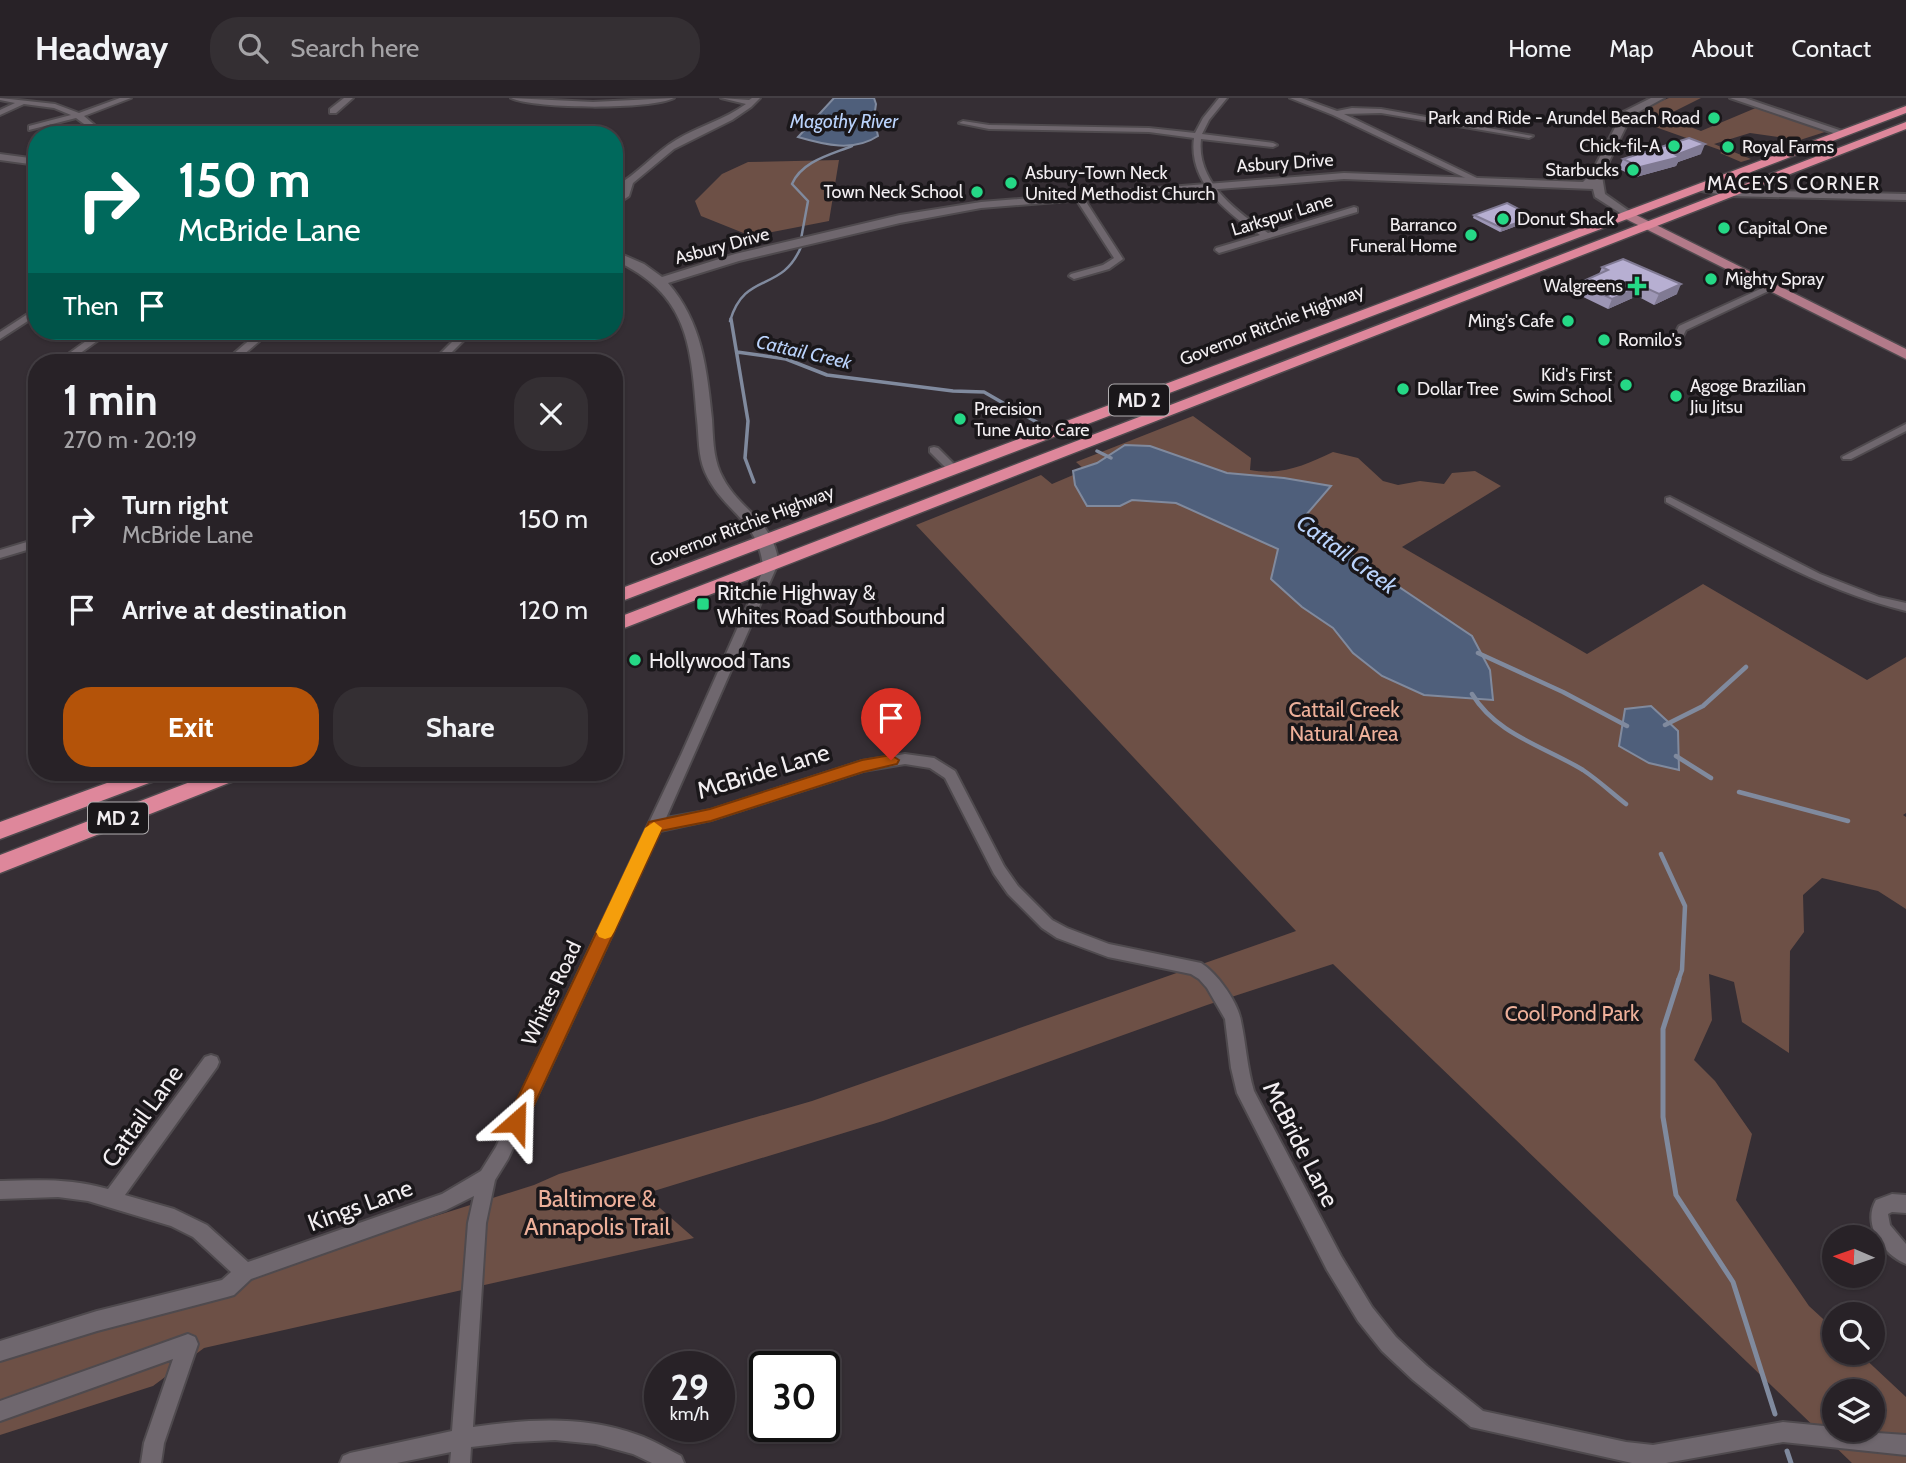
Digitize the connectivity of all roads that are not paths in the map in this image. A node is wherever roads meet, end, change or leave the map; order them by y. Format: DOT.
graph roads {
  1 [pos="0,98"];
  2 [pos="127,98"];
  3 [pos="349,98"];
  4 [pos="515,98"];
  5 [pos="670,98"];
  6 [pos="725,98"];
  7 [pos="1223,98"];
  8 [pos="1294,98"];
  9 [pos="1659,98"];
  10 [pos="1735,98"];
  11 [pos="26,99"];
  12 [pos="653,99"];
  13 [pos="754,101"];
  14 [pos="1906,109"];
  15 [pos="333,111"];
  16 [pos="0,113"];
  17 [pos="1336,113"];
  18 [pos="82,114"];
  19 [pos="963,123"];
  20 [pos="1906,125"];
  21 [pos="39,126"];
  22 [pos="95,126"];
  23 [pos="1096,129"];
  24 [pos="1843,133"];
  25 [pos="1198,134"];
  26 [pos="1528,136"];
  27 [pos="1097,138"];
  28 [pos="1273,145"];
  29 [pos="0,157"];
  30 [pos="28,161"];
  31 [pos="1478,182"];
  32 [pos="630,183"];
  33 [pos="1593,183"];
  34 [pos="623,186"];
  35 [pos="1212,186"];
  36 [pos="1699,188"];
  37 [pos="1729,193"];
  38 [pos="623,196"];
  39 [pos="1078,196"];
  40 [pos="1906,197"];
  41 [pos="1354,210"];
  42 [pos="1624,212"];
  43 [pos="1648,225"];
  44 [pos="1266,236"];
  45 [pos="1219,250"];
  46 [pos="623,260"];
  47 [pos="1074,276"];
  48 [pos="661,281"];
  49 [pos="1772,287"];
  50 [pos="28,317"];
  51 [pos="0,336"];
  52 [pos="1678,338"];
  53 [pos="93,340"];
  54 [pos="255,340"];
  55 [pos="459,340"];
  56 [pos="73,354"];
  57 [pos="239,354"];
  58 [pos="445,354"];
  59 [pos="1906,355"];
  60 [pos="1906,426"];
  61 [pos="934,450"];
  62 [pos="1847,457"];
  63 [pos="954,470"];
  64 [pos="1670,500"];
  65 [pos="768,541"];
  66 [pos="28,546"];
  67 [pos="0,554"];
  68 [pos="771,566"];
  69 [pos="623,595"];
  70 [pos="1906,607"];
  71 [pos="623,623"];
  72 [pos="134,781"];
  73 [pos="214,781"];
  74 [pos="655,826"];
  75 [pos="0,831"];
  76 [pos="0,864"];
  77 [pos="211,1062"];
  78 [pos="487,1177"];
  79 [pos="0,1190"];
  80 [pos="112,1198"];
  81 [pos="1906,1204"];
  82 [pos="1906,1255"];
  83 [pos="245,1272"];
  84 [pos="0,1351"];
  85 [pos="0,1411"];
  86 [pos="462,1439"];
  87 [pos="1906,1444"];
  88 [pos="151,1463"];
  89 [pos="350,1463"];
  90 [pos="460,1463"];
  91 [pos="674,1463"];
  1 -- 11 [label="street"];
  2 -- 18 [label="street"];
  3 -- 15 [label="street"];
  4 -- 12 [label="street"];
  5 -- 12 [label="street"];
  6 -- 13 [label="street"];
  7 -- 25 [label="street"];
  8 -- 17 [label="street"];
  9 -- 33 [label="street"];
  10 -- 24 [label="street"];
  11 -- 16 [label="street"];
  11 -- 18 [label="street"];
  13 -- 32 [label="street"];
  14 -- 24 [label="highway, Governor Ritchie Highway / MD 2"];
  17 -- 26 [label="street"];
  17 -- 31 [label="street"];
  18 -- 21 [label="street"];
  18 -- 22 [label="street"];
  19 -- 23 [label="street"];
  20 -- 37 [label="highway, MD 2"];
  23 -- 25 [label="street"];
  23 -- 27 [label="street"];
  24 -- 36 [label="highway, Governor Ritchie Highway / MD 2"];
  25 -- 28 [label="street"];
  25 -- 35 [label="street"];
  29 -- 30 [label="street"];
  31 -- 33 [label="street, Asbury Drive"];
  31 -- 35 [label="street, Asbury Drive"];
  32 -- 34 [label="street"];
  32 -- 38 [label="street"];
  33 -- 42 [label="street"];
  35 -- 39 [label="street, Asbury Drive"];
  35 -- 44 [label="street"];
  36 -- 37 [label="street"];
  36 -- 42 [label="highway, Governor Ritchie Highway / MD 2"];
  37 -- 40 [label="street"];
  37 -- 43 [label="highway, MD 2"];
  39 -- 47 [label="street"];
  39 -- 48 [label="street, Asbury Drive"];
  41 -- 44 [label="street, Larkspur Lane"];
  42 -- 43 [label="main road"];
  42 -- 63 [label="highway, Governor Ritchie Highway / MD 2"];
  43 -- 49 [label="main road"];
  43 -- 68 [label="highway, MD 2"];
  44 -- 45 [label="street, Larkspur Lane"];
  46 -- 48 [label="street"];
  48 -- 65 [label="street"];
  49 -- 52 [label="street"];
  49 -- 59 [label="main road"];
  50 -- 51 [label="street"];
  53 -- 56 [label="street"];
  54 -- 57 [label="street"];
  55 -- 58 [label="street"];
  60 -- 62 [label="street"];
  61 -- 63 [label="street"];
  63 -- 65 [label="highway, Governor Ritchie Highway / MD 2"];
  64 -- 70 [label="street"];
  65 -- 68 [label="street"];
  65 -- 69 [label="highway, Governor Ritchie Highway / MD 2"];
  66 -- 67 [label="street"];
  68 -- 71 [label="highway, MD 2"];
  68 -- 74 [label="street, Whites Road"];
  72 -- 75 [label="highway, MD 2"];
  73 -- 76 [label="highway, MD 2"];
  74 -- 78 [label="street, Whites Road"];
  74 -- 87 [label="street, McBride Lane"];
  77 -- 80 [label="street, Cattail Lane"];
  78 -- 83 [label="street, Kings Lane"];
  78 -- 86 [label="street, Whites Road"];
  79 -- 80 [label="street"];
  80 -- 83 [label="street"];
  81 -- 82 [label="street"];
  83 -- 84 [label="street"];
  85 -- 88 [label="street"];
  86 -- 89 [label="street"];
  86 -- 90 [label="street, Whites Road"];
  86 -- 91 [label="street"];
}
